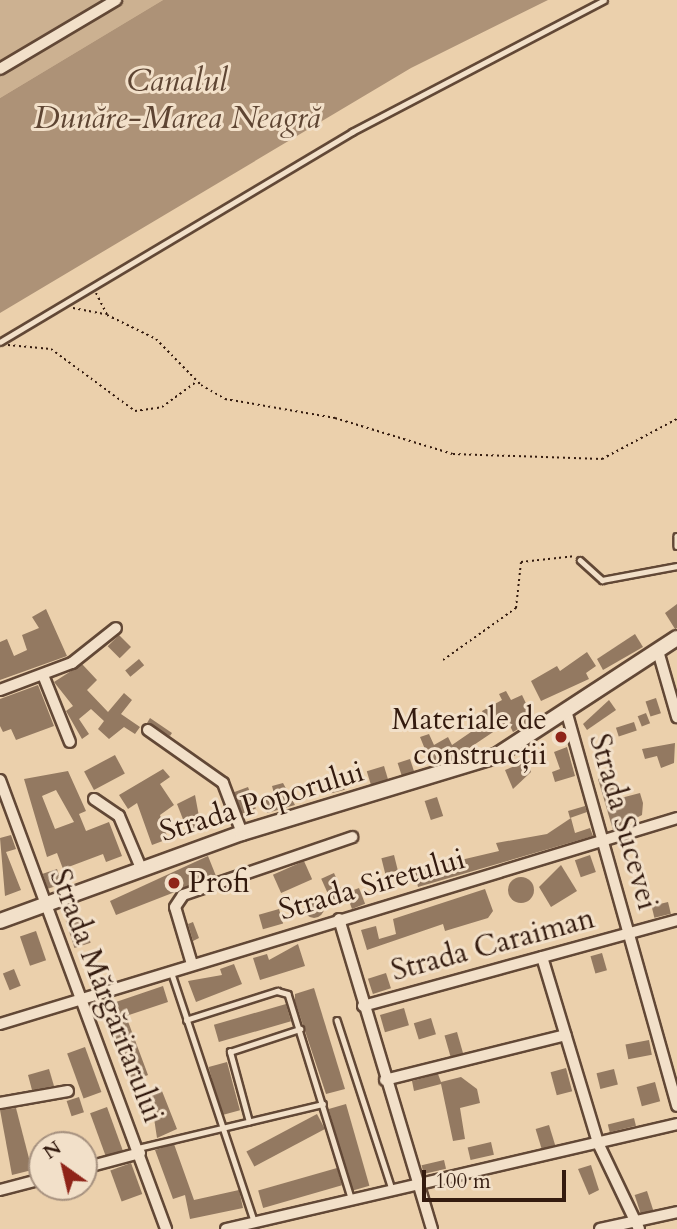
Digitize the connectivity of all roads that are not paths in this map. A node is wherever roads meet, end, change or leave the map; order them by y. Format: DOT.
graph roads {
  1 [pos="116,0"];
  2 [pos="604,0"];
  3 [pos="0,69"];
  4 [pos="0,344"];
  5 [pos="677,536"];
  6 [pos="677,546"];
  7 [pos="580,560"];
  8 [pos="677,566"];
  9 [pos="116,628"];
  10 [pos="677,638"];
  11 [pos="658,651"];
  12 [pos="43,675"];
  13 [pos="0,690"];
  14 [pos="566,714"];
  15 [pos="677,717"];
  16 [pos="148,730"];
  17 [pos="70,742"];
  18 [pos="0,780"];
  19 [pos="94,799"];
  20 [pos="677,818"];
  21 [pos="242,833"];
  22 [pos="352,837"];
  23 [pos="605,841"];
  24 [pos="141,868"];
  25 [pos="45,904"];
  26 [pos="339,919"];
  27 [pos="677,920"];
  28 [pos="0,921"];
  29 [pos="629,933"];
  30 [pos="542,957"];
  31 [pos="192,964"];
  32 [pos="171,971"];
  33 [pos="81,1000"];
  34 [pos="363,1006"];
  35 [pos="186,1020"];
  36 [pos="337,1020"];
  37 [pos="0,1024"];
  38 [pos="300,1029"];
  39 [pos="565,1035"];
  40 [pos="385,1080"];
  41 [pos="68,1091"];
  42 [pos="0,1103"];
  43 [pos="323,1104"];
  44 [pos="677,1106"];
  45 [pos="249,1122"];
  46 [pos="677,1124"];
  47 [pos="221,1129"];
  48 [pos="598,1143"];
  49 [pos="139,1151"];
  50 [pos="98,1164"];
  51 [pos="28,1183"];
  52 [pos="418,1186"];
  53 [pos="0,1190"];
  54 [pos="392,1192"];
  55 [pos="352,1201"];
  56 [pos="677,1212"];
  57 [pos="255,1223"];
  58 [pos="637,1225"];
  59 [pos="166,1229"];
  60 [pos="226,1229"];
  61 [pos="432,1229"];
  62 [pos="600,1229"];
  1 -- 3 [label="street"];
  2 -- 4 [label="lane"];
  5 -- 6 [label="lane"];
  7 -- 8 [label="lane"];
  9 -- 12 [label="street"];
  10 -- 11 [label="street, Strada Poporului"];
  11 -- 14 [label="street, Strada Poporului"];
  11 -- 15 [label="street"];
  12 -- 13 [label="street"];
  12 -- 17 [label="street"];
  14 -- 21 [label="street, Strada Poporului"];
  14 -- 23 [label="street, Strada Sucevei"];
  16 -- 21 [label="street"];
  18 -- 25 [label="street, Strada Mărgăritarului"];
  19 -- 24 [label="street"];
  20 -- 23 [label="street, Strada Siretului"];
  21 -- 24 [label="street, Strada Poporului"];
  22 -- 31 [label="street"];
  23 -- 26 [label="street, Strada Siretului"];
  23 -- 29 [label="street, Strada Sucevei"];
  24 -- 25 [label="street, Strada Poporului"];
  25 -- 28 [label="street, Strada Poporului"];
  25 -- 33 [label="street, Strada Mărgăritarului"];
  26 -- 31 [label="street, Strada Siretului"];
  26 -- 34 [label="street"];
  27 -- 29 [label="street, Strada Caraiman"];
  29 -- 30 [label="street, Strada Caraiman"];
  29 -- 44 [label="street, Strada Sucevei"];
  30 -- 34 [label="street, Strada Caraiman"];
  30 -- 39 [label="street"];
  31 -- 32 [label="street, Strada Siretului"];
  32 -- 33 [label="street, Strada Siretului"];
  32 -- 35 [label="lane"];
  33 -- 37 [label="street, Strada Siretului"];
  33 -- 49 [label="street, Strada Mărgăritarului"];
  34 -- 40 [label="street"];
  35 -- 38 [label="lane"];
  35 -- 47 [label="lane"];
  36 -- 54 [label="lane"];
  38 -- 43 [label="lane"];
  38 -- 45 [label="lane"];
  39 -- 40 [label="street"];
  39 -- 48 [label="street"];
  40 -- 52 [label="street"];
  41 -- 42 [label="street"];
  43 -- 45 [label="lane"];
  43 -- 55 [label="lane"];
  45 -- 47 [label="lane"];
  46 -- 48 [label="street"];
  47 -- 49 [label="lane"];
  47 -- 57 [label="lane"];
  48 -- 52 [label="street"];
  48 -- 58 [label="street"];
  49 -- 50 [label="street"];
  49 -- 59 [label="street, Strada Mărgăritarului"];
  51 -- 53 [label="street"];
  52 -- 54 [label="street"];
  52 -- 61 [label="street"];
  54 -- 55 [label="street"];
  55 -- 57 [label="street"];
  56 -- 58 [label="street"];
  57 -- 60 [label="street"];
  58 -- 62 [label="street"];
}
